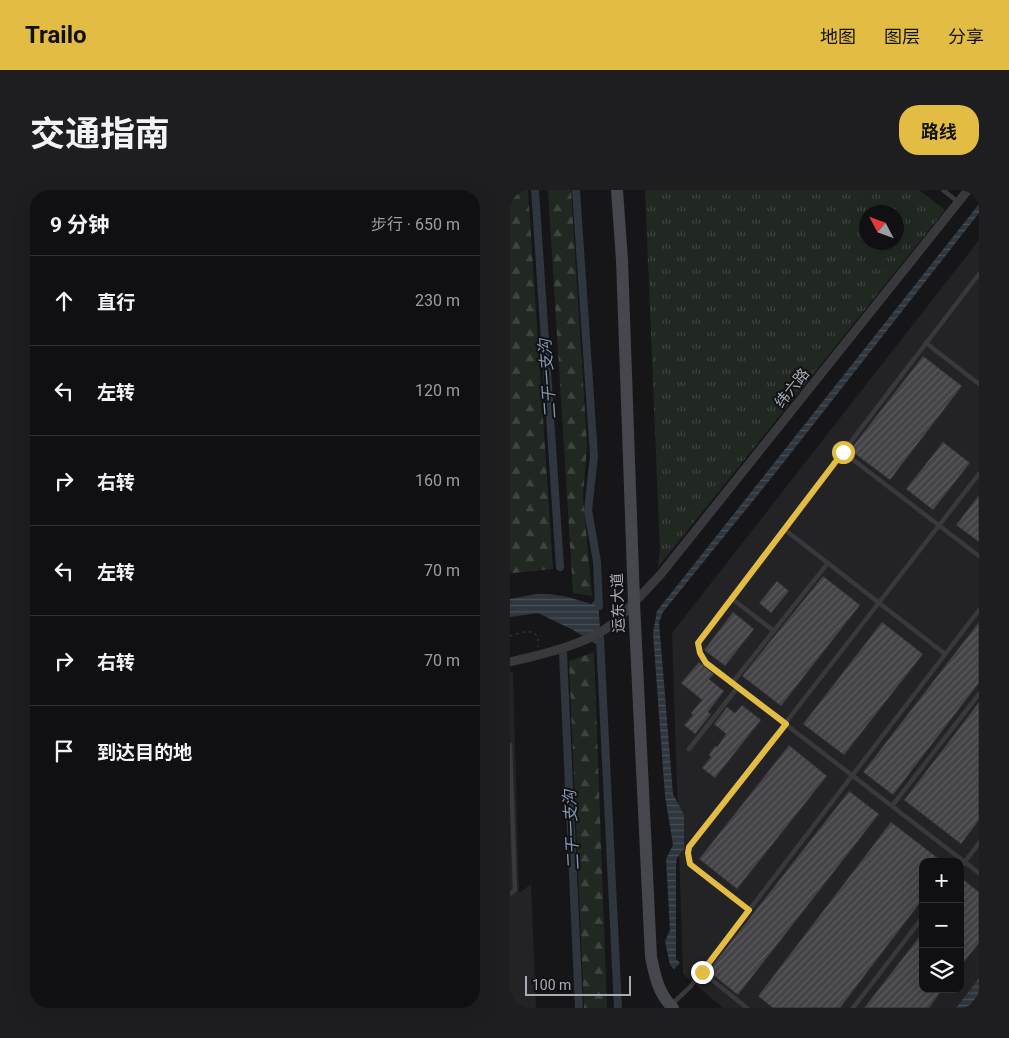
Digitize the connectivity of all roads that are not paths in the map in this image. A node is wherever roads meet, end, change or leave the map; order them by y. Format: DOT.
graph roads {
  1 [pos="617,190"];
  2 [pos="943,190"];
  3 [pos="968,190"];
  4 [pos="958,202"];
  5 [pos="979,274"];
  6 [pos="926,343"];
  7 [pos="979,384"];
  8 [pos="843,452"];
  9 [pos="979,474"];
  10 [pos="939,526"];
  11 [pos="784,529"];
  12 [pos="979,556"];
  13 [pos="828,563"];
  14 [pos="731,598"];
  15 [pos="634,602"];
  16 [pos="879,603"];
  17 [pos="979,610"];
  18 [pos="774,631"];
  19 [pos="945,654"];
  20 [pos="510,662"];
  21 [pos="732,683"];
  22 [pos="738,687"];
  23 [pos="979,694"];
  24 [pos="786,724"];
  25 [pos="510,745"];
  26 [pos="689,749"];
  27 [pos="510,764"];
  28 [pos="852,776"];
  29 [pos="892,806"];
  30 [pos="511,813"];
  31 [pos="979,844"];
  32 [pos="965,862"];
  33 [pos="510,872"];
  34 [pos="979,873"];
  35 [pos="514,877"];
  36 [pos="510,894"];
  37 [pos="749,910"];
  38 [pos="919,922"];
  39 [pos="702,972"];
  40 [pos="669,1007"];
  41 [pos="747,1008"];
  42 [pos="853,1008"];
  1 -- 15 [label="street, 运东大道"];
  2 -- 4 [label="lane"];
  3 -- 4 [label="street, 纬六路"];
  4 -- 15 [label="street, 纬六路"];
  5 -- 6 [label="lane"];
  6 -- 7 [label="lane"];
  6 -- 8 [label="lane"];
  8 -- 10 [label="lane"];
  8 -- 11 [label="lane"];
  9 -- 10 [label="lane"];
  10 -- 12 [label="lane"];
  10 -- 16 [label="lane"];
  11 -- 13 [label="lane"];
  11 -- 14 [label="lane"];
  13 -- 16 [label="lane"];
  13 -- 18 [label="lane"];
  14 -- 18 [label="lane"];
  14 -- 21 [label="lane"];
  15 -- 20 [label="street, 纬六路"];
  15 -- 40 [label="street, 运东大道"];
  16 -- 19 [label="lane"];
  16 -- 24 [label="lane"];
  17 -- 19 [label="lane"];
  18 -- 21 [label="lane"];
  19 -- 28 [label="lane"];
  21 -- 22 [label="lane"];
  22 -- 24 [label="lane"];
  22 -- 26 [label="lane"];
  23 -- 29 [label="lane"];
  24 -- 28 [label="lane"];
  24 -- 37 [label="lane"];
  25 -- 27 [label="lane"];
  27 -- 30 [label="lane"];
  28 -- 29 [label="lane"];
  28 -- 37 [label="lane"];
  29 -- 32 [label="lane"];
  30 -- 35 [label="lane"];
  31 -- 32 [label="lane"];
  32 -- 34 [label="lane"];
  33 -- 35 [label="lane"];
  35 -- 36 [label="lane"];
  37 -- 39 [label="lane"];
  38 -- 42 [label="lane"];
  39 -- 40 [label="lane"];
  39 -- 41 [label="lane"];
}
